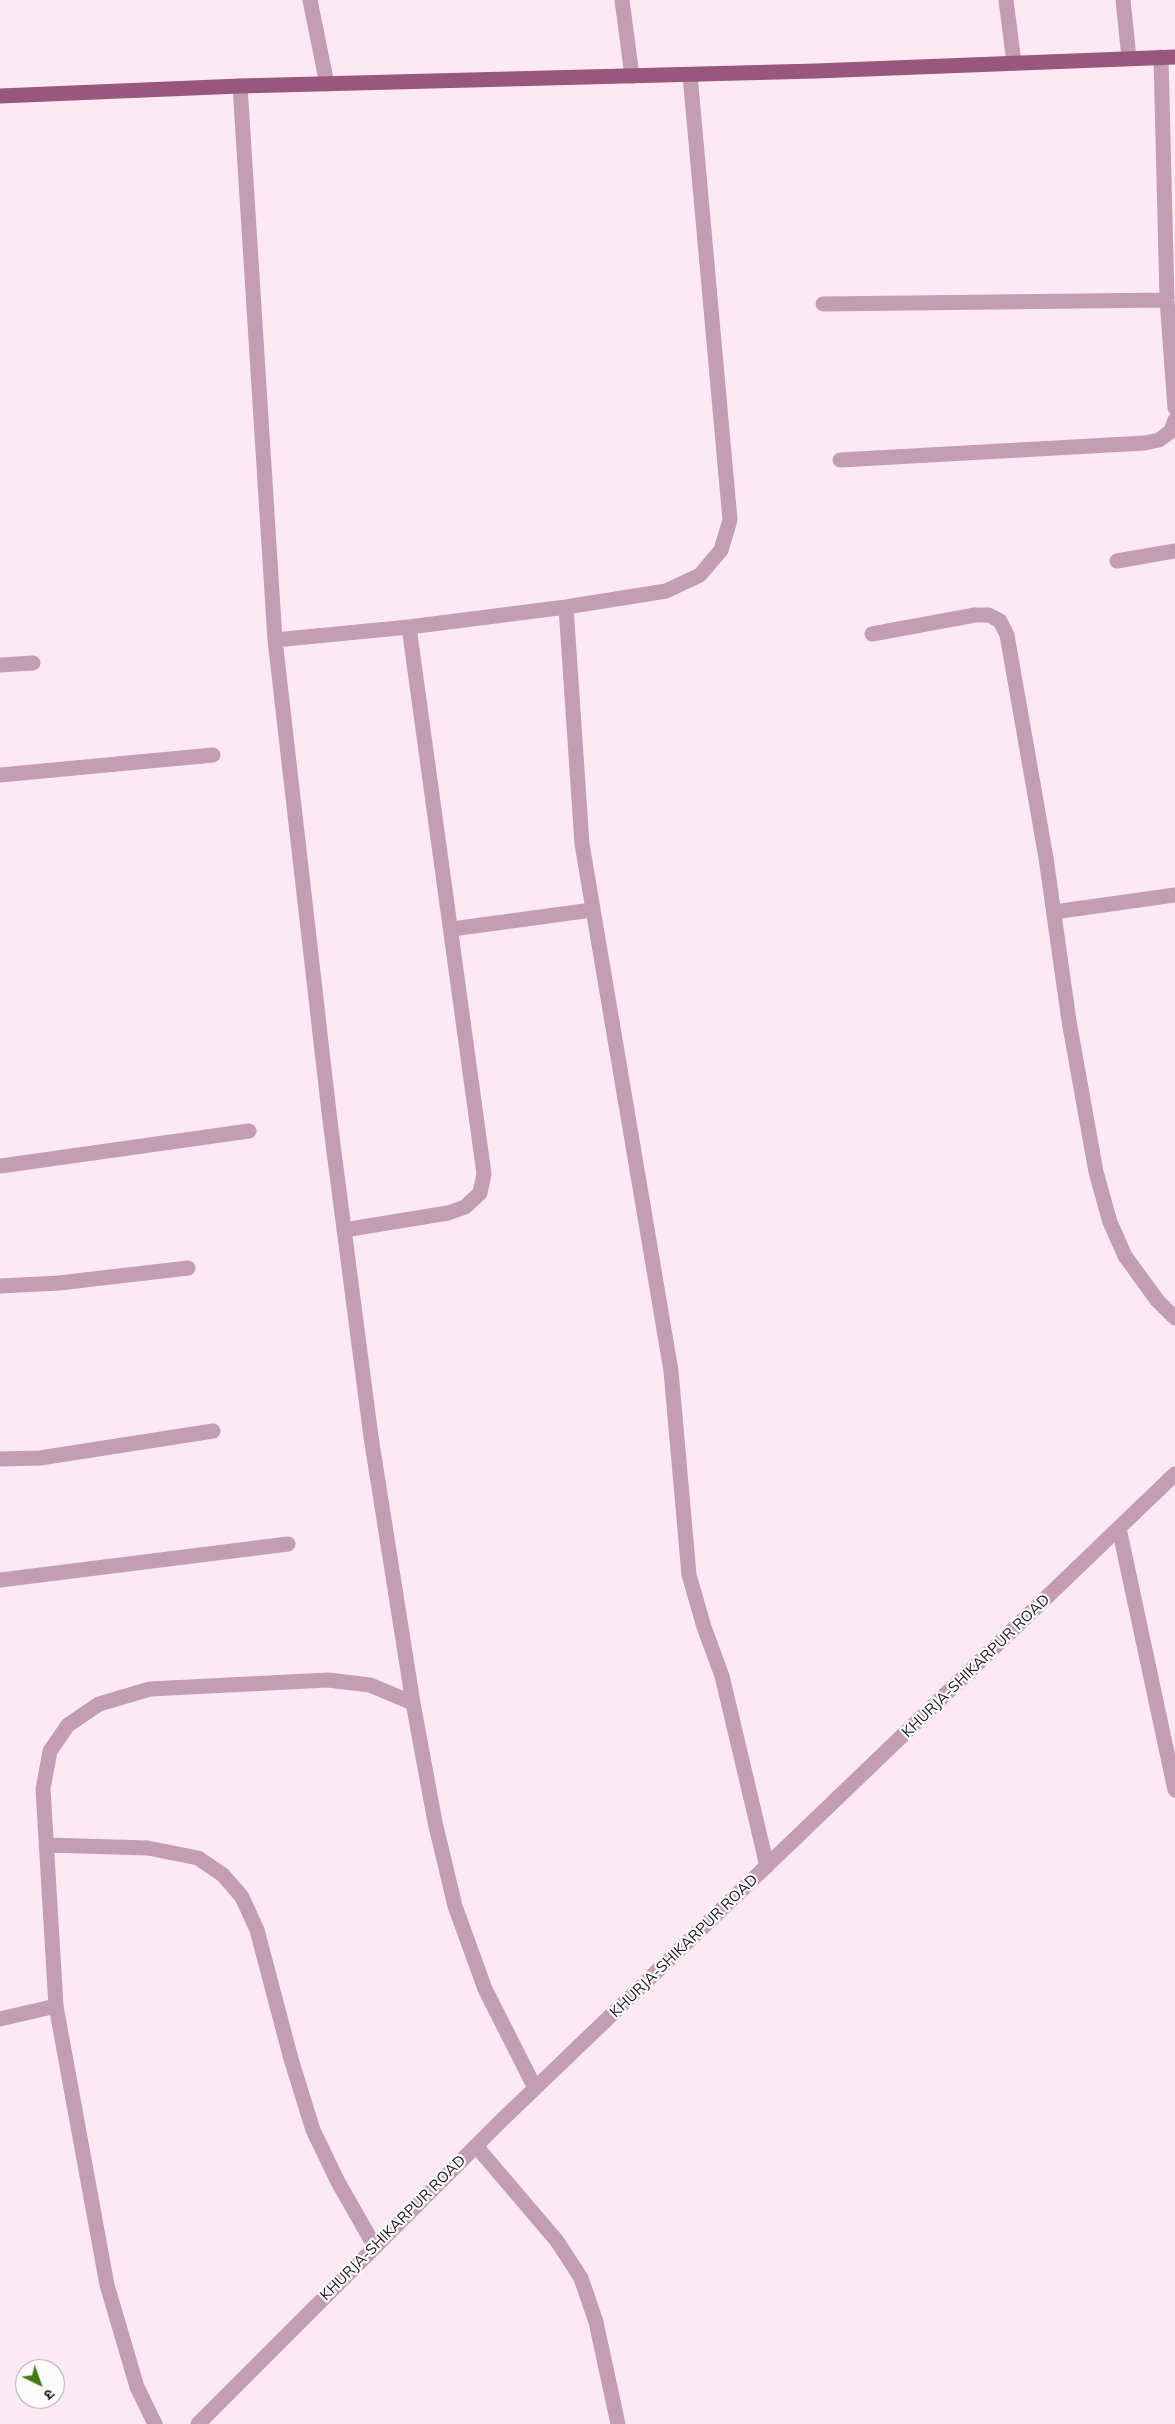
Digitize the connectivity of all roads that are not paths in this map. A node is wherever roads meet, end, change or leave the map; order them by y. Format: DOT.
graph roads {
  1 [pos="310,0"];
  2 [pos="622,0"];
  3 [pos="1006,0"];
  4 [pos="1123,0"];
  5 [pos="1168,57"];
  6 [pos="1129,58"];
  7 [pos="1014,63"];
  8 [pos="690,74"];
  9 [pos="632,76"];
  10 [pos="327,84"];
  11 [pos="240,86"];
  12 [pos="0,96"];
  13 [pos="1167,300"];
  14 [pos="823,304"];
  15 [pos="1174,361"];
  16 [pos="1175,408"];
  17 [pos="1175,420"];
  18 [pos="840,460"];
  19 [pos="1175,551"];
  20 [pos="1117,561"];
  21 [pos="566,607"];
  22 [pos="410,627"];
  23 [pos="872,634"];
  24 [pos="275,640"];
  25 [pos="33,663"];
  26 [pos="0,665"];
  27 [pos="213,756"];
  28 [pos="0,775"];
  29 [pos="1175,895"];
  30 [pos="592,910"];
  31 [pos="1054,912"];
  32 [pos="452,929"];
  33 [pos="250,1131"];
  34 [pos="0,1166"];
  35 [pos="344,1230"];
  36 [pos="188,1268"];
  37 [pos="0,1286"];
  38 [pos="1175,1318"];
  39 [pos="213,1431"];
  40 [pos="0,1459"];
  41 [pos="1175,1474"];
  42 [pos="1120,1528"];
  43 [pos="288,1544"];
  44 [pos="0,1580"];
  45 [pos="414,1703"];
  46 [pos="1175,1790"];
  47 [pos="46,1845"];
  48 [pos="767,1866"];
  49 [pos="56,2006"];
  50 [pos="0,2019"];
  51 [pos="535,2088"];
  52 [pos="476,2146"];
  53 [pos="375,2246"];
  54 [pos="155,2424"];
  55 [pos="198,2424"];
  56 [pos="618,2424"];
  1 -- 10 [label="street"];
  2 -- 9 [label="street"];
  3 -- 7 [label="street"];
  4 -- 6 [label="street"];
  5 -- 6 [label="main road"];
  5 -- 13 [label="street"];
  6 -- 7 [label="main road"];
  7 -- 8 [label="main road"];
  8 -- 9 [label="main road"];
  8 -- 21 [label="street"];
  9 -- 10 [label="main road"];
  10 -- 11 [label="main road"];
  11 -- 12 [label="main road"];
  11 -- 24 [label="street"];
  13 -- 14 [label="street"];
  13 -- 15 [label="street"];
  15 -- 16 [label="street"];
  17 -- 18 [label="street"];
  19 -- 20 [label="street"];
  21 -- 22 [label="street"];
  21 -- 30 [label="street"];
  22 -- 24 [label="street"];
  22 -- 32 [label="street"];
  23 -- 31 [label="street"];
  24 -- 35 [label="street"];
  25 -- 26 [label="street"];
  27 -- 28 [label="street"];
  29 -- 31 [label="street"];
  30 -- 32 [label="street"];
  30 -- 48 [label="street"];
  31 -- 38 [label="street"];
  32 -- 35 [label="street"];
  33 -- 34 [label="street"];
  35 -- 45 [label="street"];
  36 -- 37 [label="street"];
  39 -- 40 [label="street"];
  41 -- 42 [label="street, KHURJA-SHIKARPUR ROAD"];
  42 -- 46 [label="street"];
  42 -- 48 [label="street, KHURJA-SHIKARPUR ROAD"];
  43 -- 44 [label="street"];
  45 -- 47 [label="street"];
  45 -- 51 [label="street"];
  47 -- 49 [label="street"];
  47 -- 53 [label="street"];
  48 -- 51 [label="street, KHURJA-SHIKARPUR ROAD"];
  49 -- 50 [label="street"];
  49 -- 54 [label="street"];
  51 -- 52 [label="street, KHURJA-SHIKARPUR ROAD"];
  52 -- 53 [label="street, KHURJA-SHIKARPUR ROAD"];
  52 -- 56 [label="street"];
  53 -- 55 [label="street, KHURJA-SHIKARPUR ROAD"];
}
